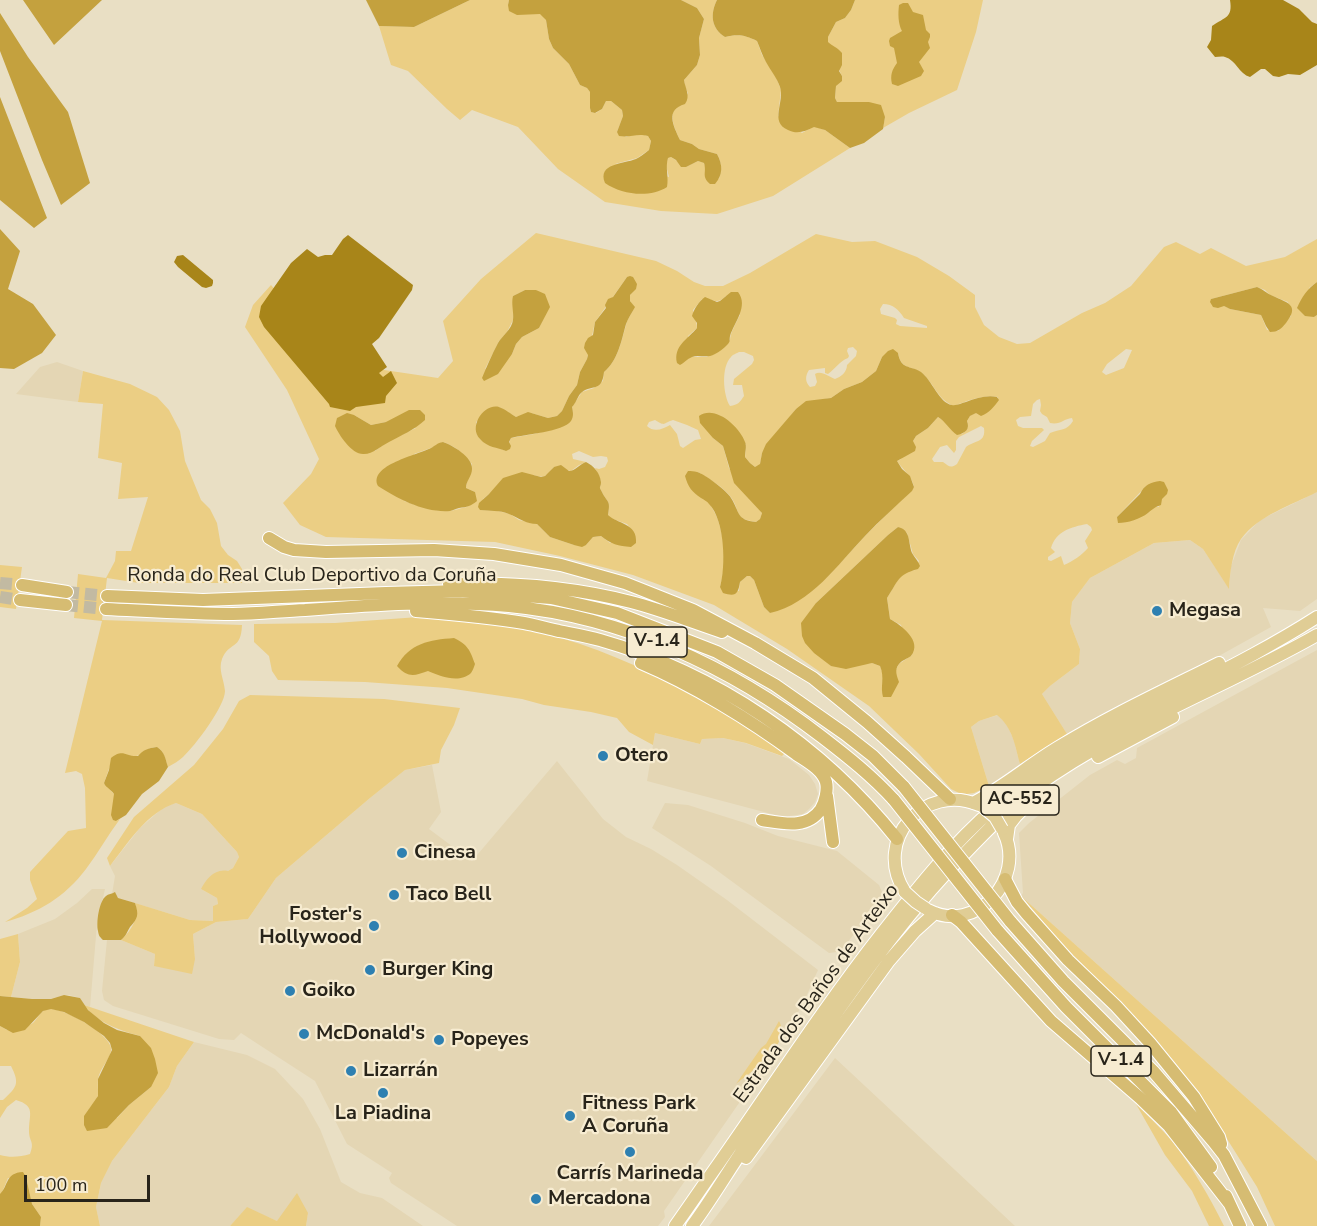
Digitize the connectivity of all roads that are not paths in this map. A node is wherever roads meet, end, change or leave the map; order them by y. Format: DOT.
graph roads {
  1 [pos="269,538"];
  2 [pos="22,585"];
  3 [pos="67,591"];
  4 [pos="386,592"];
  5 [pos="107,596"];
  6 [pos="20,600"];
  7 [pos="66,605"];
  8 [pos="376,605"];
  9 [pos="106,609"];
  10 [pos="1317,615"];
  11 [pos="558,631"];
  12 [pos="1317,635"];
  13 [pos="755,643"];
  14 [pos="1300,644"];
  15 [pos="827,792"];
  16 [pos="950,799"];
  17 [pos="978,805"];
  18 [pos="762,820"];
  19 [pos="1005,834"];
  20 [pos="897,839"];
  21 [pos="833,842"];
  22 [pos="1005,879"];
  23 [pos="930,911"];
  24 [pos="952,915"];
  25 [pos="1224,1155"];
  26 [pos="711,1200"];
  27 [pos="1229,1203"];
  28 [pos="675,1226"];
  29 [pos="692,1226"];
  30 [pos="1240,1226"];
  31 [pos="1261,1226"];
  1 -- 13 [label="highway"];
  2 -- 3 [label="highway"];
  4 -- 5 [label="highway, Ronda do Real Club Deportivo da Coruña / V-1.4"];
  4 -- 13 [label="highway"];
  4 -- 25 [label="highway, Ronda do Real Club Deportivo da Coruña / V-1.4, bridge"];
  6 -- 7 [label="highway"];
  8 -- 9 [label="highway, Ronda do Real Club Deportivo da Coruña / V-1.4"];
  8 -- 11 [label="highway"];
  8 -- 27 [label="highway, Ronda do Real Club Deportivo da Coruña / V-1.4, bridge"];
  10 -- 17 [label="main road, AC-552"];
  10 -- 28 [label="main road, Estrada dos Baños de Arteixo / AC-552"];
  11 -- 15 [label="highway"];
  11 -- 20 [label="highway"];
  12 -- 14 [label="main road, Estrada dos Baños de Arteixo / AC-552"];
  13 -- 16 [label="highway"];
  14 -- 19 [label="main road, AC-552"];
  14 -- 26 [label="main road, Estrada dos Baños de Arteixo / AC-552"];
  15 -- 18 [label="highway"];
  15 -- 21 [label="highway"];
  16 -- 17 [label="main road"];
  16 -- 20 [label="main road"];
  17 -- 19 [label="main road, bridge"];
  19 -- 22 [label="main road"];
  20 -- 23 [label="main road, bridge"];
  22 -- 24 [label="main road"];
  22 -- 25 [label="highway"];
  23 -- 24 [label="main road"];
  23 -- 26 [label="main road, AC-552"];
  24 -- 27 [label="highway"];
  25 -- 31 [label="highway, Ronda do Real Club Deportivo da Coruña / V-1.4"];
  26 -- 29 [label="main road, Estrada dos Baños de Arteixo / AC-552"];
  27 -- 30 [label="highway, Ronda do Real Club Deportivo da Coruña / V-1.4"];
}
